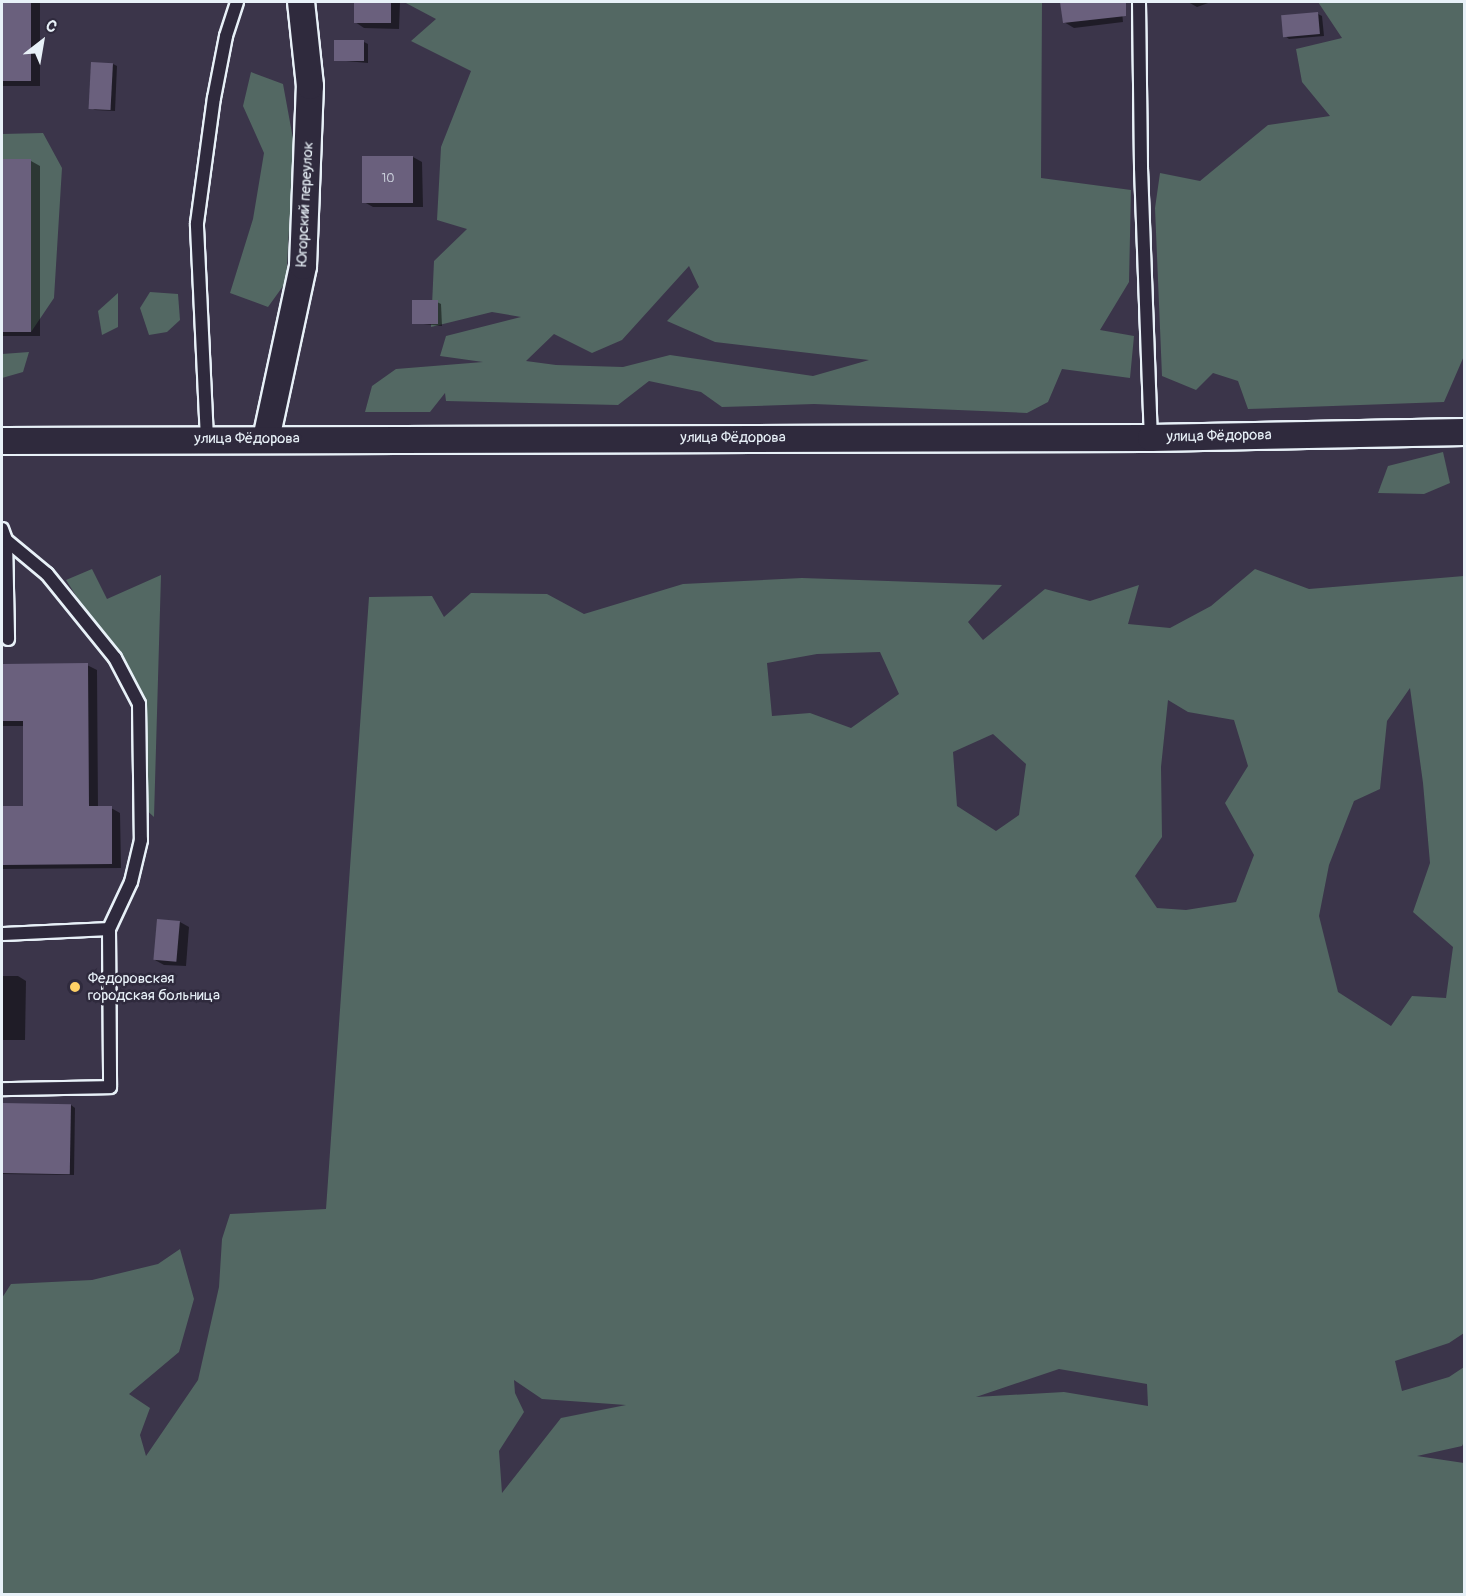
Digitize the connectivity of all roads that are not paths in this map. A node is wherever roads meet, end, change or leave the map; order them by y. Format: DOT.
graph roads {
  1 [pos="237,2"];
  2 [pos="301,2"];
  3 [pos="1139,2"];
  4 [pos="1464,432"];
  5 [pos="1151,438"];
  6 [pos="266,439"];
  7 [pos="207,440"];
  8 [pos="2,441"];
  9 [pos="3,536"];
  10 [pos="8,639"];
  11 [pos="109,929"];
  12 [pos="2,934"];
  13 [pos="2,1089"];
  1 -- 7 [label="lane"];
  2 -- 6 [label="street, Югорский переулок"];
  3 -- 5 [label="lane"];
  4 -- 5 [label="street, улица Фёдорова"];
  5 -- 6 [label="street, улица Фёдорова"];
  6 -- 7 [label="street, улица Фёдорова"];
  7 -- 8 [label="street, улица Фёдорова"];
  9 -- 10 [label="lane"];
  9 -- 11 [label="lane"];
  11 -- 12 [label="lane"];
  11 -- 13 [label="lane"];
}
